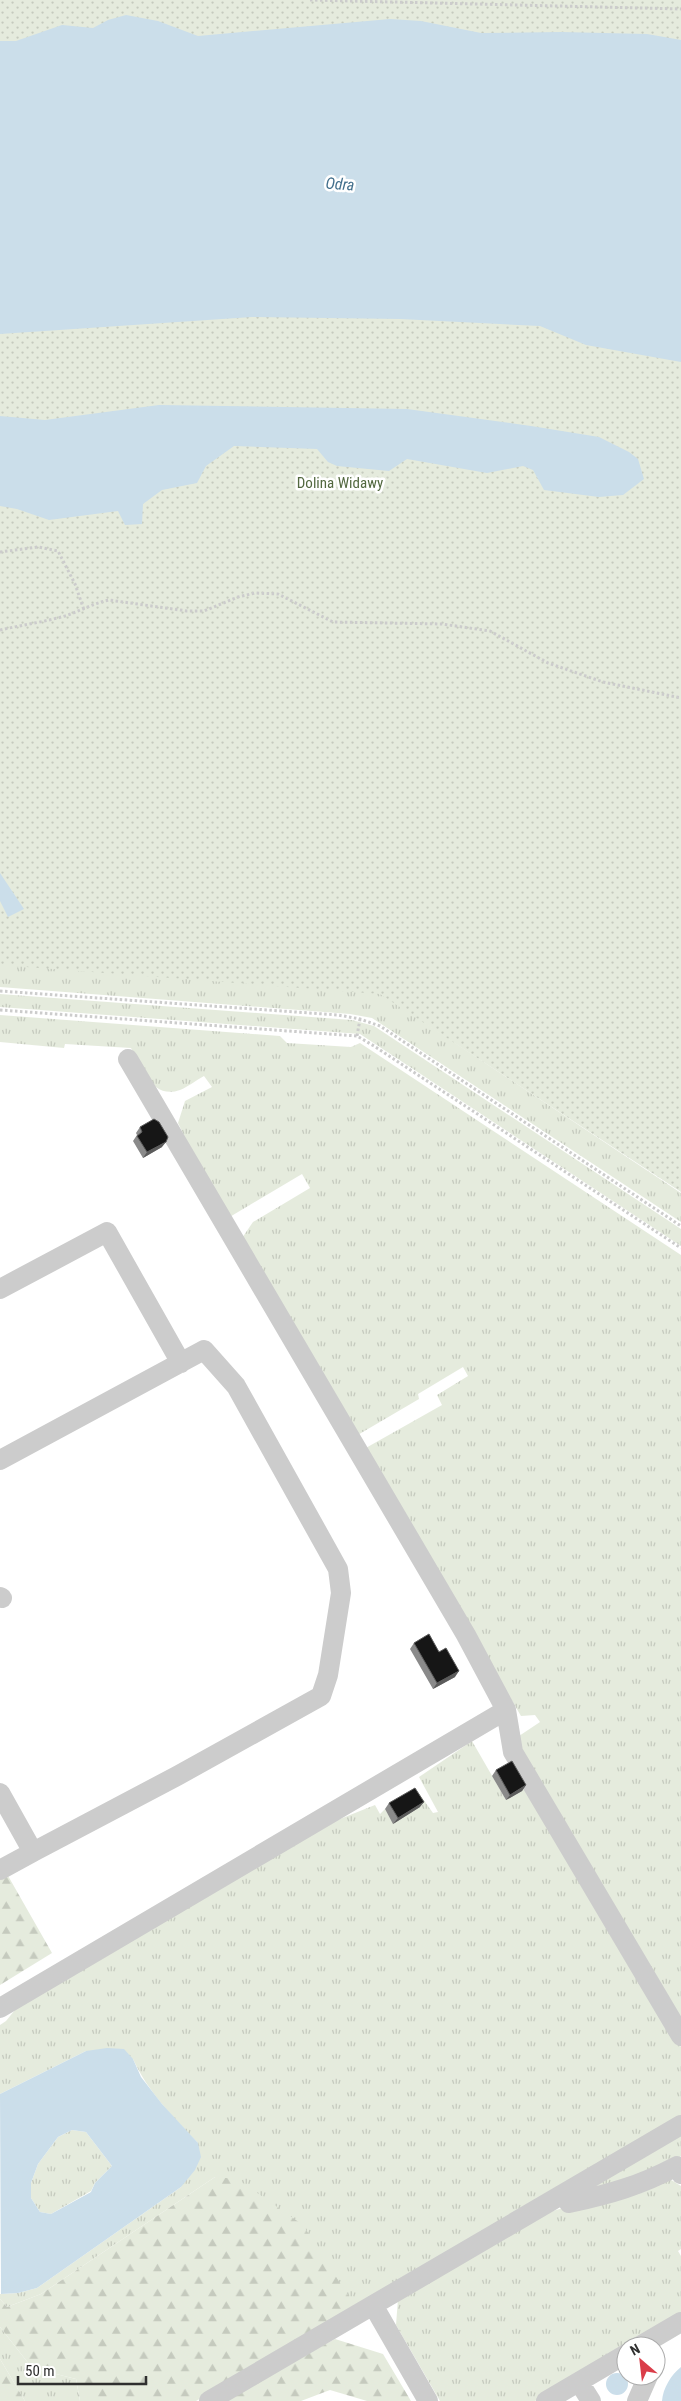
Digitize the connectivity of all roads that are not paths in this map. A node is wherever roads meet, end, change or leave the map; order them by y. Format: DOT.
graph roads {
  1 [pos="128,1059"];
  2 [pos="0,1289"];
  3 [pos="181,1364"];
  4 [pos="0,1460"];
  5 [pos="506,1710"];
  6 [pos="0,1793"];
  7 [pos="33,1852"];
  8 [pos="0,1870"];
  9 [pos="0,2008"];
  10 [pos="681,2036"];
  11 [pos="681,2125"];
  12 [pos="681,2174"];
  13 [pos="563,2194"];
  14 [pos="373,2305"];
  15 [pos="681,2322"];
  16 [pos="657,2336"];
  17 [pos="616,2360"];
  18 [pos="579,2382"];
  19 [pos="644,2386"];
  20 [pos="209,2401"];
  21 [pos="428,2401"];
  22 [pos="546,2401"];
  23 [pos="591,2401"];
  24 [pos="637,2401"];
  1 -- 5 [label="lane"];
  2 -- 3 [label="lane"];
  3 -- 4 [label="lane"];
  3 -- 7 [label="lane"];
  5 -- 9 [label="lane"];
  5 -- 10 [label="lane"];
  6 -- 7 [label="lane"];
  7 -- 8 [label="lane"];
  11 -- 13 [label="lane"];
  12 -- 13 [label="lane"];
  13 -- 14 [label="lane"];
  14 -- 20 [label="lane"];
  14 -- 21 [label="lane"];
  15 -- 16 [label="lane"];
  17 -- 18 [label="lane"];
  18 -- 22 [label="lane"];
  18 -- 23 [label="lane"];
  19 -- 24 [label="lane"];
}
